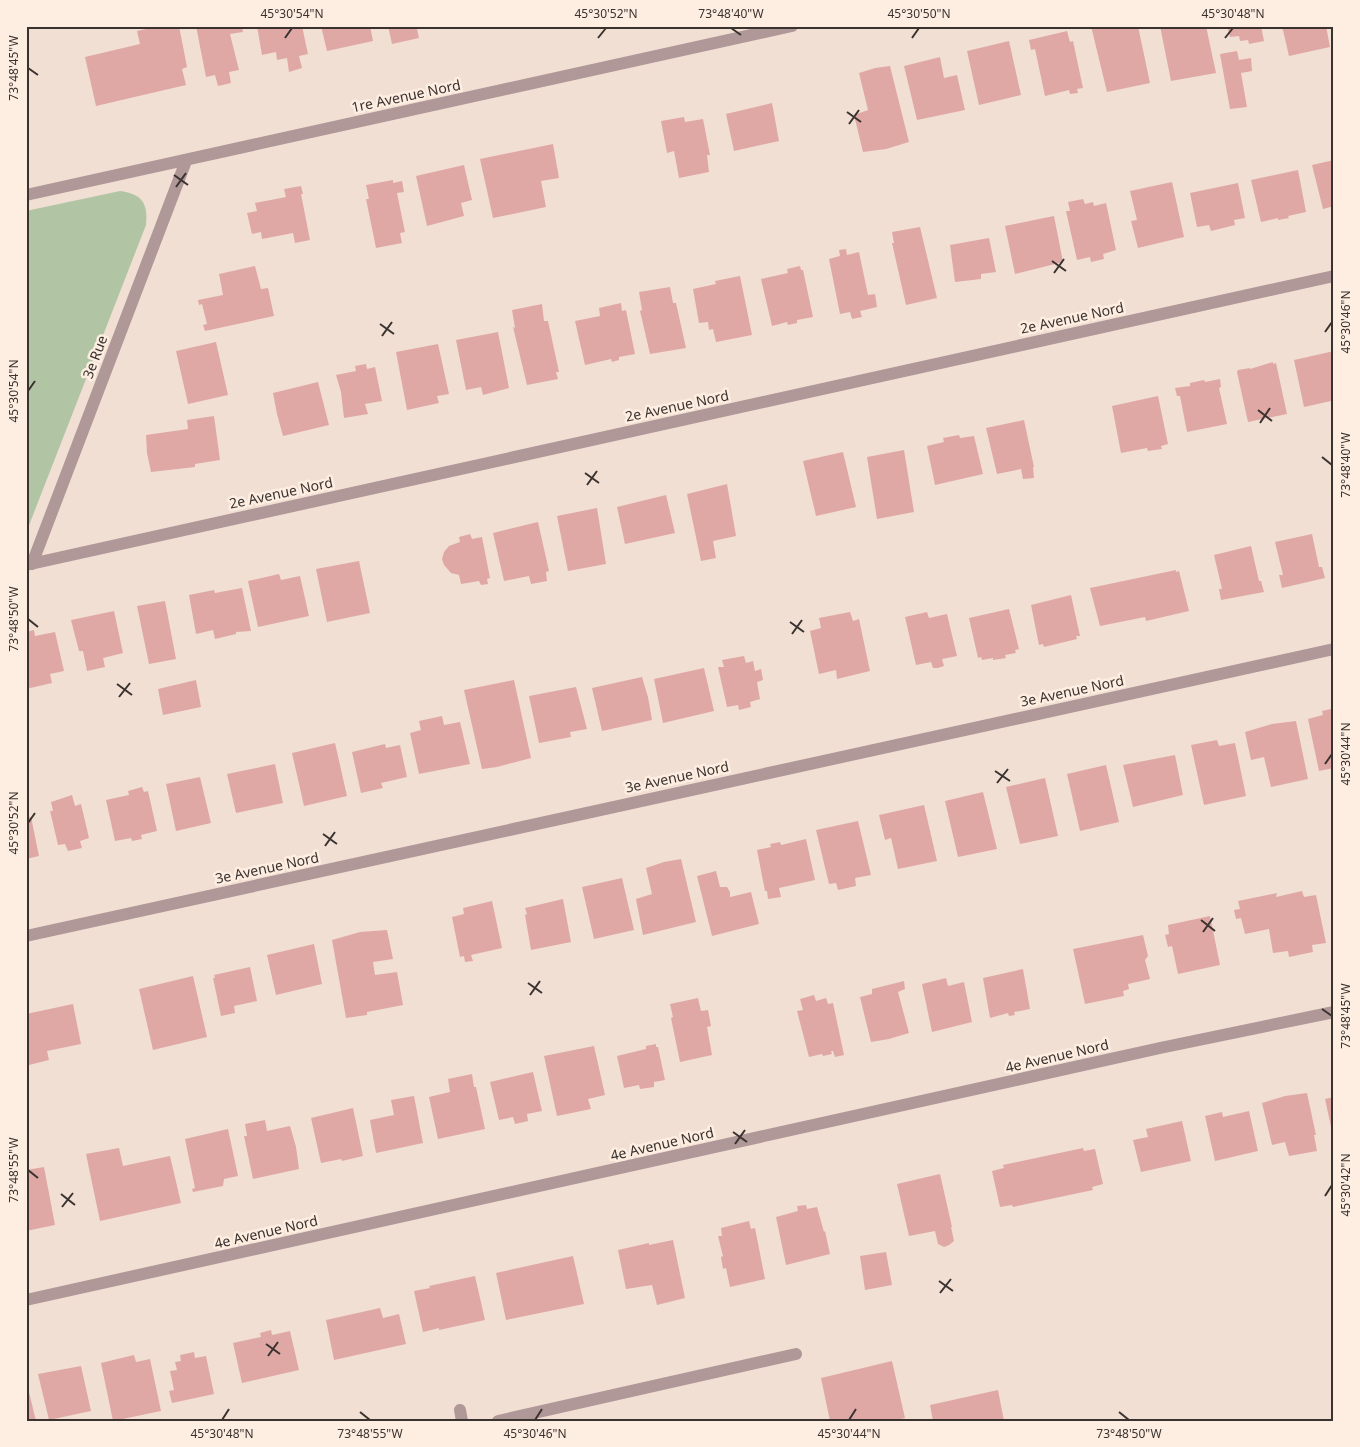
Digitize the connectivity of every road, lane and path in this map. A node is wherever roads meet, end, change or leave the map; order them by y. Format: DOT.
graph roads {
  1 [pos="792,26"];
  2 [pos="186,160"];
  3 [pos="26,195"];
  4 [pos="1334,276"];
  5 [pos="29,564"];
  6 [pos="1334,649"];
  7 [pos="26,936"];
  8 [pos="1334,1012"];
  9 [pos="26,1300"];
  10 [pos="796,1354"];
  11 [pos="498,1421"];
  1 -- 2 [label="street, 1re Avenue Nord"];
  2 -- 3 [label="street, 1re Avenue Nord"];
  2 -- 5 [label="street, 3e Rue"];
  4 -- 5 [label="street, 2e Avenue Nord"];
  6 -- 7 [label="street, 3e Avenue Nord"];
  8 -- 9 [label="street, 4e Avenue Nord"];
  10 -- 11 [label="street"];
}
